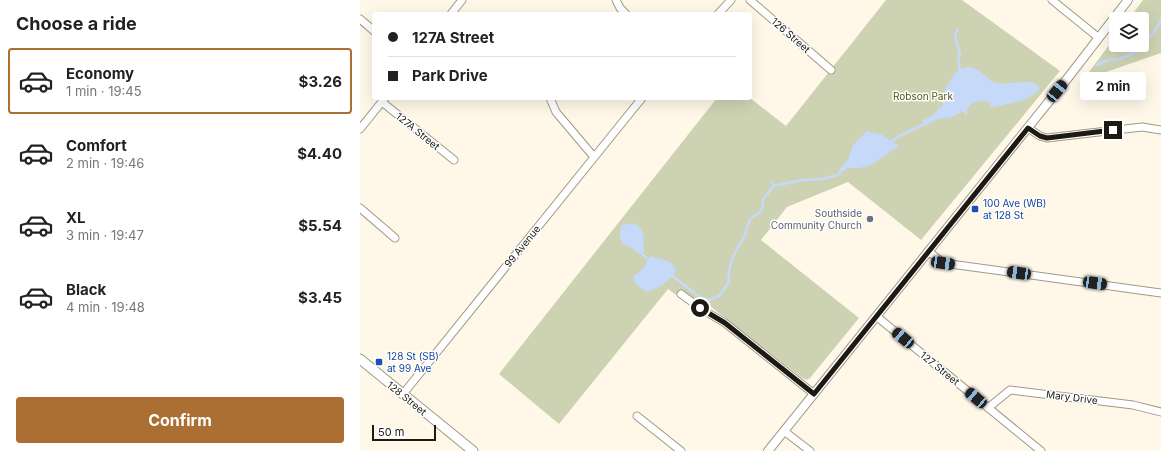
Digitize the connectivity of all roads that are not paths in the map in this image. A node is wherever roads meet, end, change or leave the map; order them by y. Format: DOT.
graph roads {
  1 [pos="462,0"];
  2 [pos="616,0"];
  3 [pos="731,0"];
  4 [pos="750,0"];
  5 [pos="1052,0"];
  6 [pos="1128,0"];
  7 [pos="453,12"];
  8 [pos="624,12"];
  9 [pos="720,12"];
  10 [pos="360,19"];
  11 [pos="372,29"];
  12 [pos="1099,38"];
  13 [pos="831,70"];
  14 [pos="383,100"];
  15 [pos="551,100"];
  16 [pos="640,100"];
  17 [pos="1028,128"];
  18 [pos="360,129"];
  19 [pos="1161,130"];
  20 [pos="594,157"];
  21 [pos="454,160"];
  22 [pos="360,208"];
  23 [pos="396,238"];
  24 [pos="928,251"];
  25 [pos="1161,292"];
  26 [pos="681,294"];
  27 [pos="876,316"];
  28 [pos="360,359"];
  29 [pos="403,394"];
  30 [pos="814,394"];
  31 [pos="988,408"];
  32 [pos="1161,412"];
  33 [pos="637,416"];
  34 [pos="784,431"];
  35 [pos="474,451"];
  36 [pos="681,451"];
  37 [pos="768,451"];
  38 [pos="810,451"];
  39 [pos="1041,451"];
  1 -- 7 [label="street"];
  2 -- 8 [label="street"];
  3 -- 9 [label="street"];
  4 -- 13 [label="street, 126 Street"];
  5 -- 12 [label="street"];
  6 -- 12 [label="street"];
  10 -- 11 [label="street"];
  12 -- 17 [label="street"];
  14 -- 18 [label="street"];
  14 -- 21 [label="street, 127A Street"];
  15 -- 20 [label="street"];
  16 -- 20 [label="street, 99 Avenue"];
  17 -- 19 [label="street"];
  17 -- 24 [label="street"];
  20 -- 29 [label="street, 99 Avenue"];
  22 -- 23 [label="street"];
  24 -- 25 [label="street"];
  24 -- 27 [label="street"];
  26 -- 30 [label="street"];
  27 -- 30 [label="street"];
  27 -- 31 [label="street, 127 Street"];
  28 -- 29 [label="main road, 128 Street"];
  29 -- 35 [label="main road, 128 Street"];
  30 -- 34 [label="street"];
  31 -- 32 [label="street, Mary Drive"];
  31 -- 39 [label="street, 127 Street"];
  33 -- 36 [label="street"];
  34 -- 37 [label="street"];
  34 -- 38 [label="street"];
}
